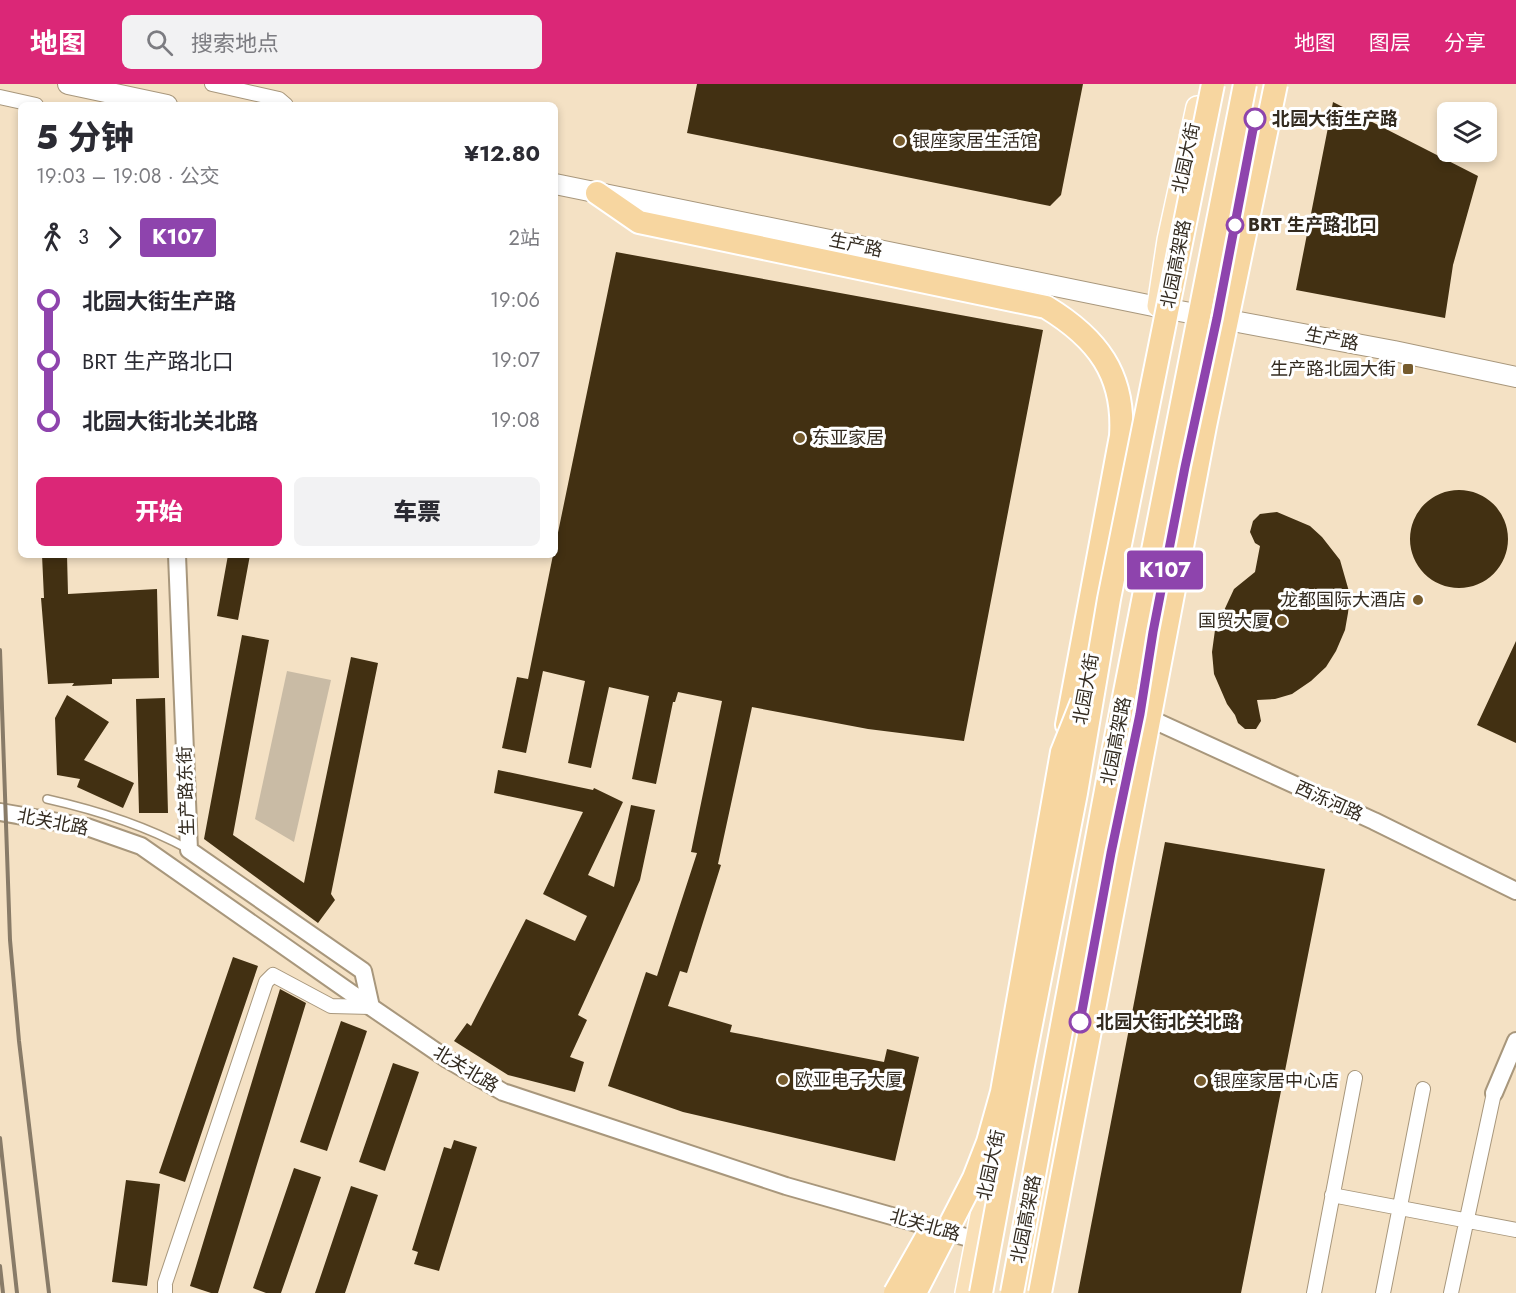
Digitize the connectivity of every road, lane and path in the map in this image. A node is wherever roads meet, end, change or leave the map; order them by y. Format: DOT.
graph roads {
  1 [pos="68,84"];
  2 [pos="212,84"];
  3 [pos="1202,84"];
  4 [pos="1213,84"];
  5 [pos="1245,84"];
  6 [pos="1263,84"];
  7 [pos="1276,84"];
  8 [pos="0,97"];
  9 [pos="22,102"];
  10 [pos="152,102"];
  11 [pos="282,102"];
  12 [pos="558,185"];
  13 [pos="597,193"];
  14 [pos="1158,307"];
  15 [pos="1217,318"];
  16 [pos="1516,377"];
  17 [pos="177,558"];
  18 [pos="1144,593"];
  19 [pos="1109,599"];
  20 [pos="1140,714"];
  21 [pos="1145,743"];
  22 [pos="1062,752"];
  23 [pos="47,799"];
  24 [pos="0,812"];
  25 [pos="1044,843"];
  26 [pos="189,850"];
  27 [pos="1122,864"];
  28 [pos="1516,891"];
  29 [pos="1043,962"];
  30 [pos="1071,980"];
  31 [pos="371,1007"];
  32 [pos="1516,1041"];
  33 [pos="1355,1078"];
  34 [pos="1423,1089"];
  35 [pos="1002,1092"];
  36 [pos="1494,1093"];
  37 [pos="1332,1194"];
  38 [pos="1399,1208"];
  39 [pos="1466,1221"];
  40 [pos="1516,1230"];
  41 [pos="976,1240"];
  42 [pos="165,1293"];
  43 [pos="895,1293"];
  44 [pos="915,1293"];
  45 [pos="966,1293"];
  46 [pos="981,1293"];
  47 [pos="1012,1293"];
  48 [pos="1028,1293"];
  49 [pos="1040,1293"];
  50 [pos="1314,1293"];
  51 [pos="1383,1293"];
  52 [pos="1451,1293"];
  1 -- 10 [label="main road"];
  2 -- 11 [label="street"];
  3 -- 14 [label="main road, 北园大街"];
  4 -- 19 [label="highway, 北园高架路, bridge"];
  5 -- 18 [label="highway, 北园高架路, bridge"];
  6 -- 15 [label="main road"];
  7 -- 21 [label="highway, bridge"];
  8 -- 9 [label="street"];
  12 -- 13 [label="main road, 生产路"];
  13 -- 14 [label="main road, 生产路"];
  13 -- 22 [label="highway, bridge"];
  14 -- 15 [label="main road, 生产路"];
  14 -- 41 [label="main road, 北园大街"];
  15 -- 16 [label="main road, 生产路"];
  15 -- 20 [label="main road"];
  17 -- 26 [label="street, 生产路东街"];
  18 -- 21 [label="highway, bridge"];
  18 -- 30 [label="highway, 北园高架路, bridge"];
  19 -- 22 [label="highway, bridge"];
  19 -- 29 [label="highway, 北园高架路, bridge"];
  20 -- 28 [label="street, 西泺河路"];
  20 -- 48 [label="main road"];
  21 -- 27 [label="highway, bridge"];
  22 -- 25 [label="highway, bridge"];
  23 -- 26 [label="lane"];
  24 -- 31 [label="street, 北关北路"];
  25 -- 29 [label="highway, bridge"];
  25 -- 35 [label="highway, bridge"];
  26 -- 31 [label="street, 生产路东街"];
  27 -- 30 [label="highway, bridge"];
  27 -- 49 [label="highway, bridge"];
  29 -- 46 [label="highway, 北园高架路, bridge"];
  30 -- 47 [label="highway, 北园高架路, bridge"];
  31 -- 41 [label="street, 北关北路"];
  31 -- 42 [label="street"];
  32 -- 36 [label="street"];
  33 -- 37 [label="street"];
  34 -- 38 [label="street"];
  35 -- 43 [label="highway, bridge"];
  35 -- 44 [label="highway, bridge"];
  36 -- 39 [label="street"];
  37 -- 38 [label="street"];
  37 -- 50 [label="street"];
  38 -- 39 [label="street"];
  38 -- 51 [label="street"];
  39 -- 40 [label="street"];
  39 -- 52 [label="street"];
  41 -- 45 [label="main road, 北园大街"];
}
